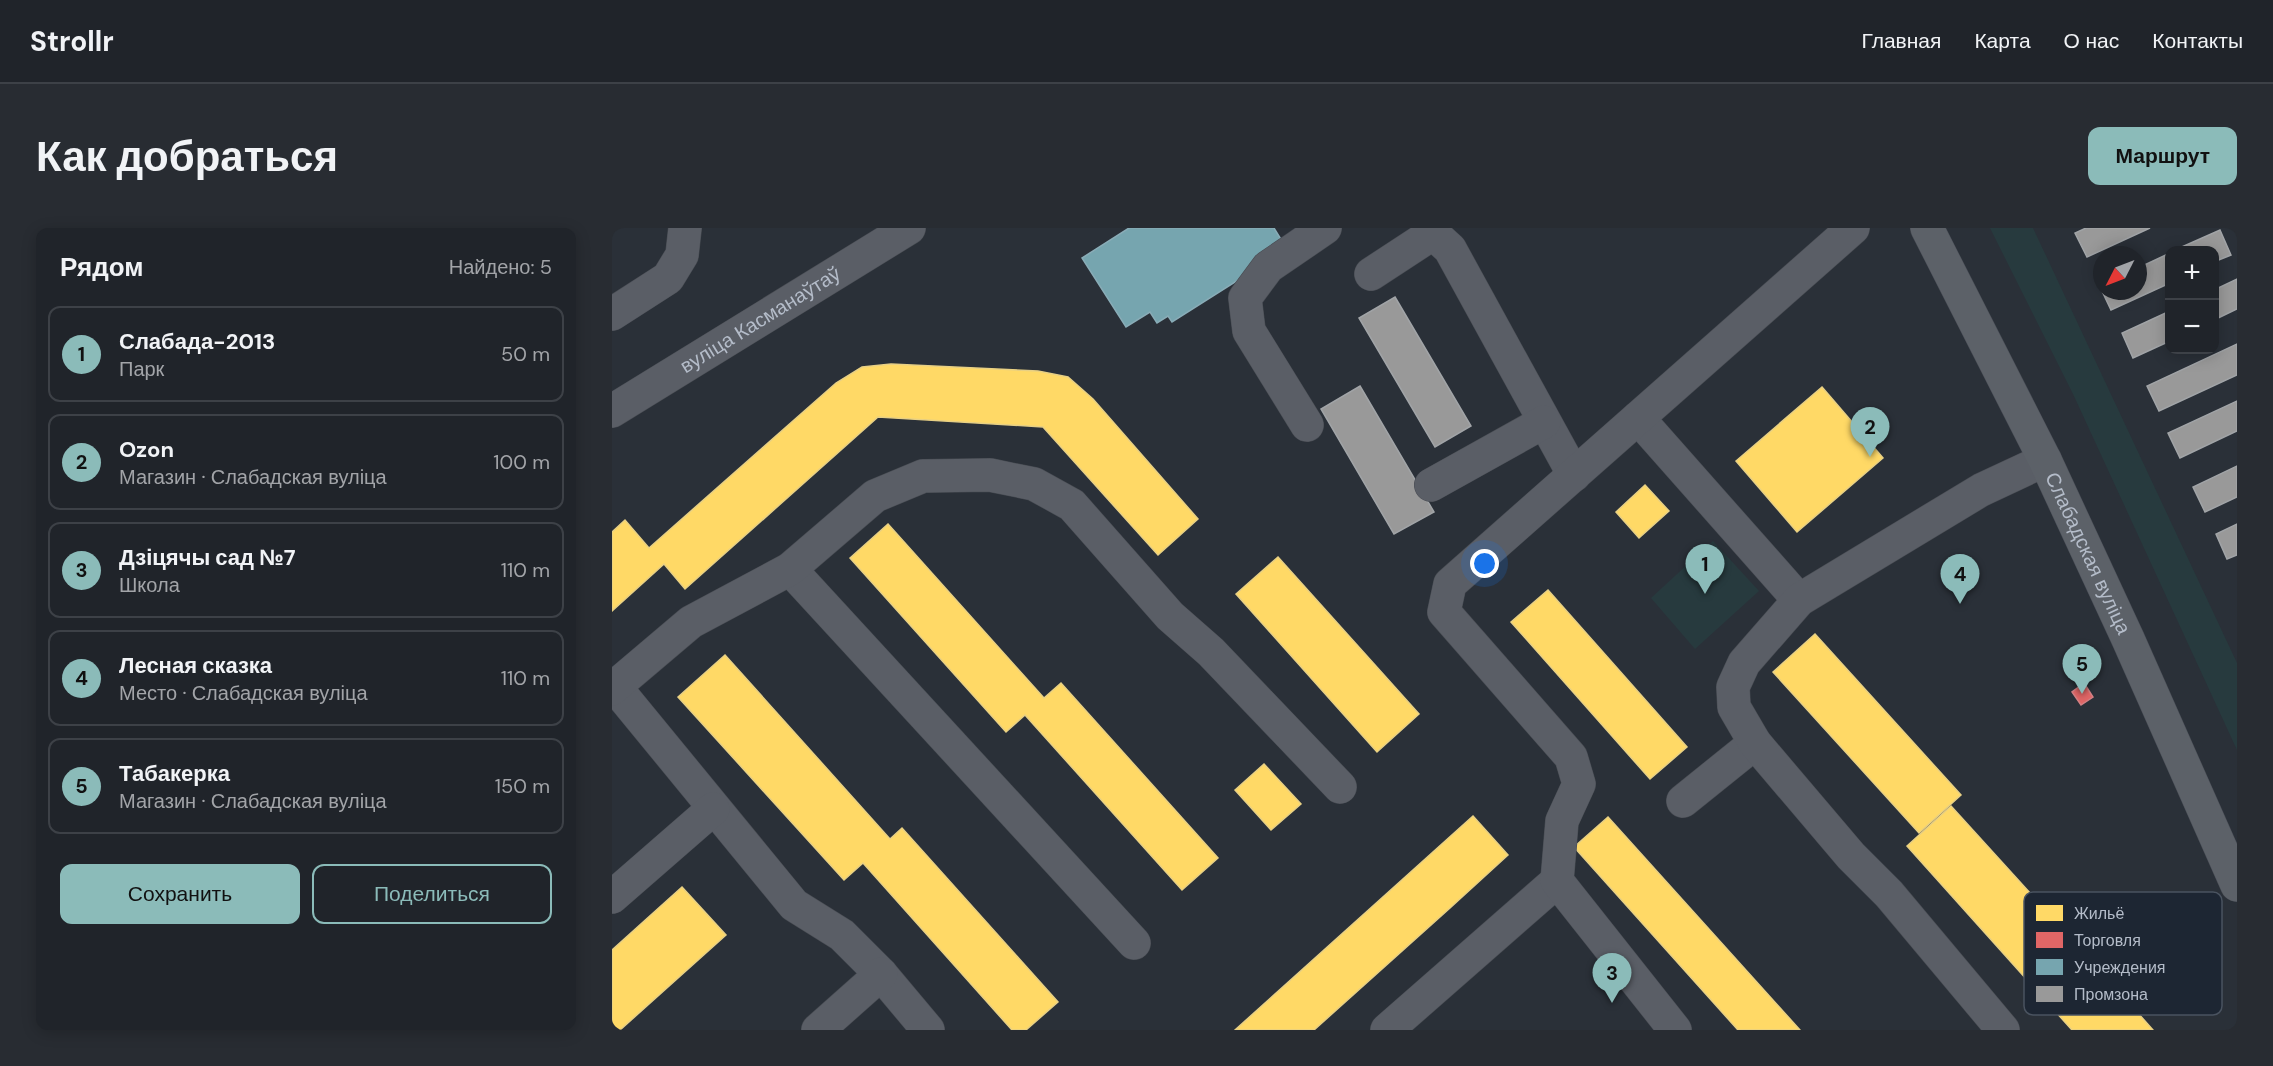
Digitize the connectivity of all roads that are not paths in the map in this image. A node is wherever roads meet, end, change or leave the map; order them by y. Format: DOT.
graph roads {
  1 [pos="685,228"];
  2 [pos="909,228"];
  3 [pos="1325,228"];
  4 [pos="1853,228"];
  5 [pos="1927,228"];
  6 [pos="1371,274"];
  7 [pos="612,314"];
  8 [pos="612,411"];
  9 [pos="1638,418"];
  10 [pos="1544,422"];
  11 [pos="1307,425"];
  12 [pos="2045,460"];
  13 [pos="1574,475"];
  14 [pos="1431,485"];
  15 [pos="790,569"];
  16 [pos="1799,600"];
  17 [pos="614,689"];
  18 [pos="1755,743"];
  19 [pos="1340,787"];
  20 [pos="1683,801"];
  21 [pos="713,809"];
  22 [pos="2231,850"];
  23 [pos="1557,881"];
  24 [pos="2237,885"];
  25 [pos="612,897"];
  26 [pos="1134,943"];
  27 [pos="881,974"];
  28 [pos="818,1030"];
  29 [pos="928,1030"];
  30 [pos="1387,1030"];
  31 [pos="1676,1030"];
  32 [pos="2003,1030"];
  1 -- 7 [label="street"];
  2 -- 8 [label="street, вуліца Касманаўтаў"];
  3 -- 11 [label="street"];
  4 -- 9 [label="street"];
  5 -- 12 [label="main road, Слабадская вуліца"];
  6 -- 10 [label="street"];
  9 -- 13 [label="street"];
  9 -- 16 [label="street"];
  10 -- 13 [label="street"];
  10 -- 14 [label="street"];
  12 -- 16 [label="street"];
  12 -- 22 [label="main road, Слабадская вуліца"];
  13 -- 23 [label="street"];
  15 -- 17 [label="street"];
  15 -- 19 [label="street"];
  15 -- 26 [label="street"];
  16 -- 18 [label="street"];
  17 -- 21 [label="street"];
  18 -- 20 [label="street"];
  18 -- 32 [label="street"];
  21 -- 25 [label="street"];
  21 -- 27 [label="street"];
  22 -- 24 [label="main road, Слабадская вуліца"];
  23 -- 30 [label="street"];
  23 -- 31 [label="street"];
  27 -- 28 [label="street"];
  27 -- 29 [label="street"];
}
